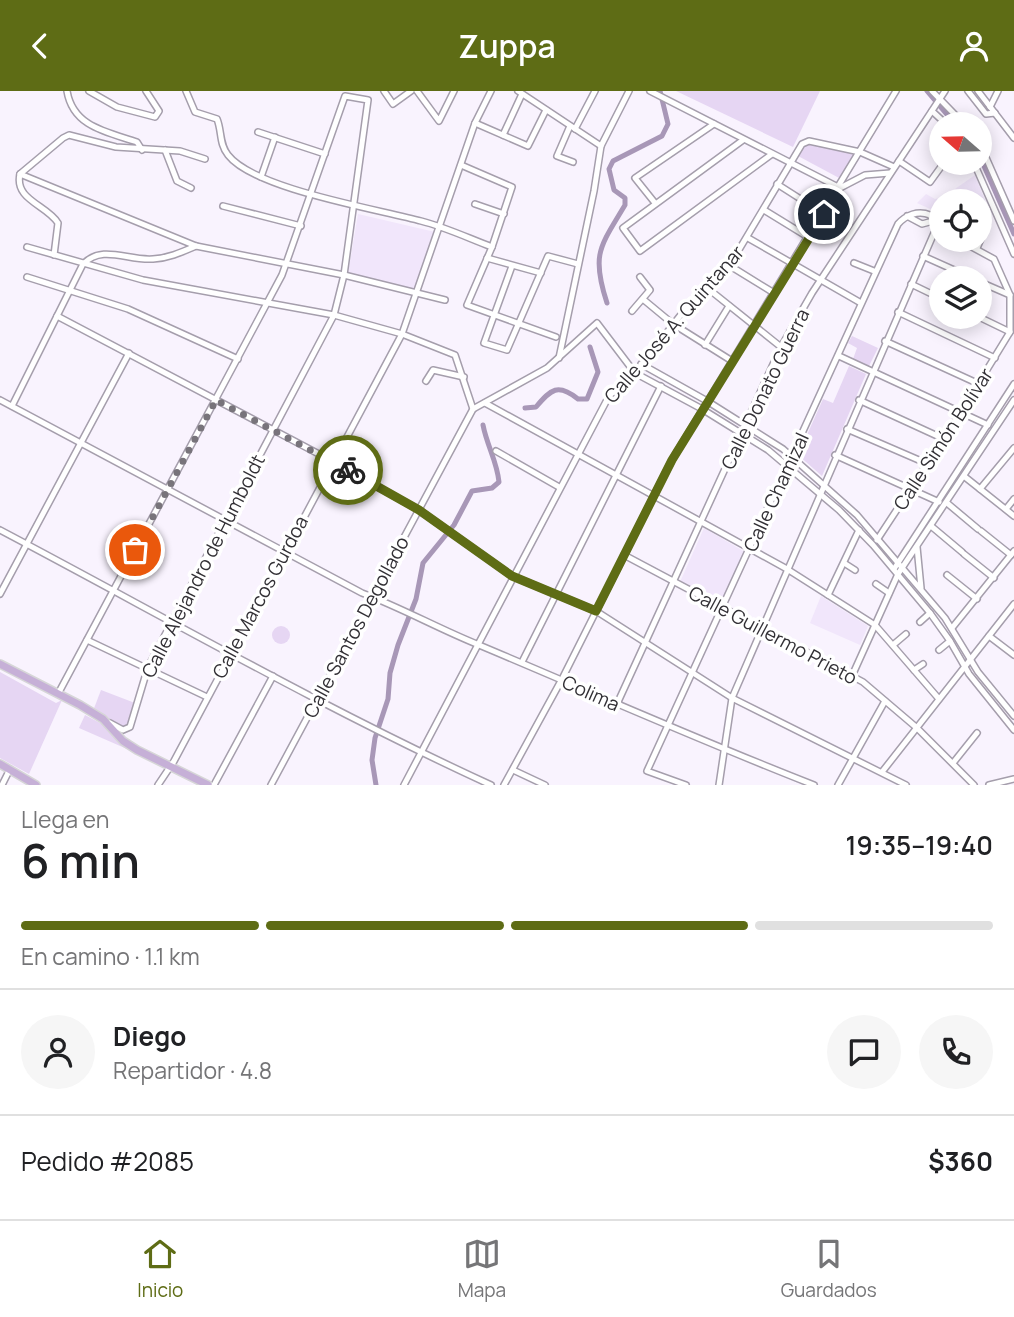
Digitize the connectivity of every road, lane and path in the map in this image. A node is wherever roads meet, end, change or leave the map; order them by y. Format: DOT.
graph roads {
  1 [pos="67,91"];
  2 [pos="89,91"];
  3 [pos="146,91"];
  4 [pos="186,91"];
  5 [pos="384,91"];
  6 [pos="411,91"];
  7 [pos="417,91"];
  8 [pos="454,91"];
  9 [pos="491,91"];
  10 [pos="536,91"];
  11 [pos="595,91"];
  12 [pos="629,91"];
  13 [pos="650,91"];
  14 [pos="896,91"];
  15 [pos="932,91"];
  16 [pos="945,91"];
  17 [pos="968,91"];
  18 [pos="978,91"];
  19 [pos="998,91"];
  20 [pos="520,93"];
  21 [pos="530,100"];
  22 [pos="935,105"];
  23 [pos="990,107"];
  24 [pos="545,110"];
  25 [pos="939,112"];
  26 [pos="946,112"];
  27 [pos="995,113"];
  28 [pos="475,123"];
  29 [pos="713,124"];
  30 [pos="573,128"];
  31 [pos="258,132"];
  32 [pos="1012,134"];
  33 [pos="503,135"];
  34 [pos="275,137"];
  35 [pos="743,140"];
  36 [pos="600,146"];
  37 [pos="142,150"];
  38 [pos="165,150"];
  39 [pos="860,152"];
  40 [pos="324,154"];
  41 [pos="772,155"];
  42 [pos="205,159"];
  43 [pos="899,161"];
  44 [pos="573,162"];
  45 [pos="791,163"];
  46 [pos="461,165"];
  47 [pos="892,170"];
  48 [pos="992,171"];
  49 [pos="20,174"];
  50 [pos="935,175"];
  51 [pos="979,175"];
  52 [pos="261,177"];
  53 [pos="777,184"];
  54 [pos="191,188"];
  55 [pos="840,188"];
  56 [pos="312,194"];
  57 [pos="655,203"];
  58 [pos="475,204"];
  59 [pos="355,205"];
  60 [pos="223,206"];
  61 [pos="764,210"];
  62 [pos="504,214"];
  63 [pos="824,214"];
  64 [pos="907,216"];
  65 [pos="1014,221"];
  66 [pos="301,226"];
  67 [pos="442,227"];
  68 [pos="808,237"];
  69 [pos="748,238"];
  70 [pos="196,246"];
  71 [pos="27,247"];
  72 [pos="492,247"];
  73 [pos="929,248"];
  74 [pos="983,252"];
  75 [pos="1014,254"];
  76 [pos="54,255"];
  77 [pos="923,257"];
  78 [pos="486,258"];
  79 [pos="854,263"];
  80 [pos="83,264"];
  81 [pos="287,264"];
  82 [pos="578,264"];
  83 [pos="727,264"];
  84 [pos="792,264"];
  85 [pos="512,266"];
  86 [pos="944,266"];
  87 [pos="874,271"];
  88 [pos="541,273"];
  89 [pos="344,275"];
  90 [pos="27,277"];
  91 [pos="640,277"];
  92 [pos="820,281"];
  93 [pos="911,284"];
  94 [pos="706,287"];
  95 [pos="992,287"];
  96 [pos="69,290"];
  97 [pos="774,293"];
  98 [pos="929,293"];
  99 [pos="419,294"];
  100 [pos="1010,295"];
  101 [pos="445,300"];
  102 [pos="644,300"];
  103 [pos="861,303"];
  104 [pos="267,304"];
  105 [pos="729,306"];
  106 [pos="632,311"];
  107 [pos="898,312"];
  108 [pos="334,315"];
  109 [pos="494,315"];
  110 [pos="57,316"];
  111 [pos="992,323"];
  112 [pos="520,324"];
  113 [pos="673,324"];
  114 [pos="754,326"];
  115 [pos="1010,332"];
  116 [pos="402,334"];
  117 [pos="556,337"];
  118 [pos="885,341"];
  119 [pos="705,345"];
  120 [pos="781,347"];
  121 [pos="129,353"];
  122 [pos="839,356"];
  123 [pos="559,358"];
  124 [pos="995,358"];
  125 [pos="238,359"];
  126 [pos="732,361"];
  127 [pos="641,364"];
  128 [pos="872,371"];
  129 [pos="635,373"];
  130 [pos="464,377"];
  131 [pos="426,381"];
  132 [pos="979,384"];
  133 [pos="1014,384"];
  134 [pos="661,386"];
  135 [pos="0,400"];
  136 [pos="216,400"];
  137 [pos="859,400"];
  138 [pos="1014,400"];
  139 [pos="707,401"];
  140 [pos="485,403"];
  141 [pos="12,406"];
  142 [pos="473,409"];
  143 [pos="702,409"];
  144 [pos="961,412"];
  145 [pos="746,425"];
  146 [pos="988,425"];
  147 [pos="847,429"];
  148 [pos="273,430"];
  149 [pos="743,433"];
  150 [pos="944,439"];
  151 [pos="81,443"];
  152 [pos="1014,448"];
  153 [pos="496,451"];
  154 [pos="577,454"];
  155 [pos="835,455"];
  156 [pos="793,456"];
  157 [pos="334,462"];
  158 [pos="928,464"];
  159 [pos="788,465"];
  160 [pos="616,475"];
  161 [pos="965,477"];
  162 [pos="823,484"];
  163 [pos="559,487"];
  164 [pos="168,489"];
  165 [pos="911,489"];
  166 [pos="980,489"];
  167 [pos="820,492"];
  168 [pos="653,495"];
  169 [pos="1014,499"];
  170 [pos="939,502"];
  171 [pos="947,503"];
  172 [pos="1006,509"];
  173 [pos="419,510"];
  174 [pos="1014,516"];
  175 [pos="226,519"];
  176 [pos="701,522"];
  177 [pos="931,526"];
  178 [pos="0,530"];
  179 [pos="859,530"];
  180 [pos="878,538"];
  181 [pos="27,544"];
  182 [pos="873,545"];
  183 [pos="917,547"];
  184 [pos="749,548"];
  185 [pos="284,551"];
  186 [pos="1012,553"];
  187 [pos="624,555"];
  188 [pos="844,562"];
  189 [pos="901,564"];
  190 [pos="787,569"];
  191 [pos="855,570"];
  192 [pos="896,571"];
  193 [pos="947,575"];
  194 [pos="512,576"];
  195 [pos="993,578"];
  196 [pos="674,582"];
  197 [pos="876,584"];
  198 [pos="921,588"];
  199 [pos="113,591"];
  200 [pos="889,593"];
  201 [pos="0,594"];
  202 [pos="556,594"];
  203 [pos="828,595"];
  204 [pos="372,596"];
  205 [pos="977,599"];
  206 [pos="1014,604"];
  207 [pos="720,609"];
  208 [pos="596,611"];
  209 [pos="930,613"];
  210 [pos="171,622"];
  211 [pos="920,622"];
  212 [pos="875,625"];
  213 [pos="952,628"];
  214 [pos="760,630"];
  215 [pos="905,634"];
  216 [pos="989,636"];
  217 [pos="87,640"];
  218 [pos="645,641"];
  219 [pos="950,641"];
  220 [pos="477,644"];
  221 [pos="961,644"];
  222 [pos="892,645"];
  223 [pos="955,649"];
  224 [pos="939,650"];
  225 [pos="230,654"];
  226 [pos="1014,655"];
  227 [pos="970,660"];
  228 [pos="522,662"];
  229 [pos="0,664"];
  230 [pos="923,664"];
  231 [pos="148,667"];
  232 [pos="965,667"];
  233 [pos="914,670"];
  234 [pos="692,671"];
  235 [pos="273,676"];
  236 [pos="852,676"];
  237 [pos="562,680"];
  238 [pos="58,694"];
  239 [pos="207,697"];
  240 [pos="732,698"];
  241 [pos="939,699"];
  242 [pos="318,700"];
  243 [pos="885,701"];
  244 [pos="617,704"];
  245 [pos="1014,716"];
  246 [pos="103,719"];
  247 [pos="666,727"];
  248 [pos="917,728"];
  249 [pos="1014,730"];
  250 [pos="977,733"];
  251 [pos="724,750"];
  252 [pos="420,753"];
  253 [pos="853,758"];
  254 [pos="953,763"];
  255 [pos="0,764"];
  256 [pos="168,768"];
  257 [pos="10,769"];
  258 [pos="513,770"];
  259 [pos="882,772"];
  260 [pos="1014,779"];
  261 [pos="2,785"];
  262 [pos="36,785"];
  263 [pos="158,785"];
  264 [pos="208,785"];
  265 [pos="214,785"];
  266 [pos="271,785"];
  267 [pos="404,785"];
  268 [pos="491,785"];
  269 [pos="504,785"];
  270 [pos="545,785"];
  271 [pos="686,785"];
  272 [pos="719,785"];
  273 [pos="814,785"];
  274 [pos="838,785"];
  275 [pos="906,785"];
  276 [pos="974,785"];
  277 [pos="989,785"];
  1 -- 37 [label="street"];
  2 -- 3 [label="street"];
  4 -- 52 [label="street"];
  5 -- 6 [label="street"];
  7 -- 8 [label="street"];
  9 -- 28 [label="street, Calle Marcos Gurdoa"];
  10 -- 21 [label="street"];
  11 -- 30 [label="street"];
  12 -- 36 [label="street"];
  13 -- 29 [label="street"];
  14 -- 39 [label="street"];
  15 -- 22 [label="street"];
  16 -- 22 [label="street, Calle Donato Guerra"];
  17 -- 27 [label="street"];
  18 -- 23 [label="street"];
  19 -- 23 [label="street"];
  20 -- 21 [label="street"];
  20 -- 33 [label="street"];
  21 -- 24 [label="street"];
  22 -- 25 [label="street"];
  22 -- 26 [label="street"];
  22 -- 43 [label="street, Calle Donato Guerra"];
  23 -- 27 [label="street"];
  24 -- 30 [label="street"];
  24 -- 33 [label="street"];
  27 -- 32 [label="street"];
  28 -- 33 [label="street"];
  28 -- 46 [label="street, Calle Marcos Gurdoa"];
  29 -- 35 [label="street"];
  29 -- 57 [label="street"];
  30 -- 36 [label="street"];
  30 -- 44 [label="street"];
  31 -- 34 [label="street"];
  34 -- 40 [label="street"];
  34 -- 52 [label="street"];
  35 -- 41 [label="street"];
  35 -- 57 [label="street"];
  36 -- 82 [label="street"];
  37 -- 38 [label="street"];
  37 -- 49 [label="street"];
  38 -- 42 [label="street"];
  38 -- 54 [label="street"];
  39 -- 45 [label="street, Calle José A. Quintanar"];
  39 -- 47 [label="street"];
  39 -- 55 [label="street"];
  40 -- 56 [label="street"];
  40 -- 59 [label="street, Calle Alejandro de Humboldt"];
  41 -- 45 [label="street"];
  41 -- 57 [label="street"];
  43 -- 47 [label="street, Calle Donato Guerra"];
  43 -- 50 [label="street"];
  45 -- 53 [label="street, Calle José A. Quintanar"];
  45 -- 55 [label="street"];
  46 -- 62 [label="street"];
  46 -- 67 [label="street, Calle Marcos Gurdoa"];
  47 -- 55 [label="street"];
  47 -- 92 [label="street, Calle Donato Guerra"];
  48 -- 65 [label="street"];
  49 -- 70 [label="street"];
  49 -- 76 [label="street"];
  51 -- 75 [label="street"];
  52 -- 56 [label="street"];
  53 -- 61 [label="street, Calle José A. Quintanar"];
  53 -- 63 [label="street"];
  55 -- 63 [label="street"];
  56 -- 59 [label="street"];
  56 -- 66 [label="street"];
  58 -- 62 [label="street"];
  59 -- 67 [label="street"];
  59 -- 89 [label="street, Calle Alejandro de Humboldt"];
  60 -- 66 [label="street"];
  61 -- 68 [label="street"];
  61 -- 69 [label="street, Calle José A. Quintanar"];
  62 -- 72 [label="street"];
  63 -- 68 [label="street"];
  64 -- 87 [label="street, Calle Chamizal"];
  66 -- 81 [label="street"];
  67 -- 72 [label="street"];
  67 -- 99 [label="street, Calle Marcos Gurdoa"];
  68 -- 84 [label="street"];
  69 -- 83 [label="street, Calle José A. Quintanar"];
  69 -- 84 [label="street"];
  70 -- 80 [label="street"];
  70 -- 81 [label="street"];
  71 -- 76 [label="street"];
  72 -- 78 [label="street"];
  73 -- 77 [label="street"];
  74 -- 100 [label="street, Calle Simón Bolívar"];
  76 -- 80 [label="street"];
  77 -- 86 [label="street"];
  77 -- 93 [label="street"];
  78 -- 85 [label="street"];
  78 -- 109 [label="street"];
  79 -- 87 [label="street"];
  80 -- 96 [label="street"];
  80 -- 104 [label="street"];
  81 -- 89 [label="street"];
  81 -- 104 [label="street"];
  82 -- 88 [label="street"];
  82 -- 123 [label="street"];
  83 -- 94 [label="street, Calle José A. Quintanar"];
  83 -- 97 [label="street"];
  84 -- 92 [label="street"];
  84 -- 97 [label="street"];
  85 -- 88 [label="street"];
  85 -- 109 [label="street"];
  87 -- 103 [label="street, Calle Chamizal"];
  88 -- 112 [label="street"];
  89 -- 99 [label="street"];
  89 -- 108 [label="street, Calle Alejandro de Humboldt"];
  90 -- 96 [label="street"];
  91 -- 102 [label="street"];
  92 -- 103 [label="street"];
  92 -- 120 [label="street, Calle Donato Guerra"];
  93 -- 98 [label="street"];
  93 -- 107 [label="street"];
  94 -- 105 [label="street"];
  94 -- 113 [label="street, Calle José A. Quintanar"];
  95 -- 100 [label="street"];
  96 -- 110 [label="street"];
  96 -- 125 [label="street"];
  97 -- 114 [label="street"];
  99 -- 101 [label="street"];
  99 -- 116 [label="street, Calle Marcos Gurdoa"];
  100 -- 115 [label="street, Calle Simón Bolívar"];
  102 -- 106 [label="street"];
  102 -- 113 [label="street"];
  103 -- 122 [label="street, Calle Chamizal"];
  104 -- 108 [label="street"];
  104 -- 125 [label="street"];
  105 -- 114 [label="street"];
  105 -- 119 [label="street"];
  107 -- 118 [label="street"];
  107 -- 124 [label="street"];
  108 -- 116 [label="street"];
  108 -- 148 [label="street, Calle Alejandro de Humboldt"];
  109 -- 112 [label="street"];
  109 -- 112 [label="street"];
  110 -- 121 [label="street"];
  110 -- 141 [label="street"];
  111 -- 115 [label="street"];
  112 -- 117 [label="street"];
  113 -- 119 [label="street"];
  113 -- 127 [label="street, Calle José A. Quintanar"];
  114 -- 120 [label="street"];
  114 -- 126 [label="street"];
  115 -- 124 [label="street, Calle Simón Bolívar"];
  116 -- 130 [label="street"];
  116 -- 157 [label="street, Calle Marcos Gurdoa"];
  118 -- 128 [label="street"];
  118 -- 132 [label="street"];
  119 -- 126 [label="street"];
  120 -- 145 [label="street, Calle Donato Guerra"];
  121 -- 136 [label="street"];
  121 -- 151 [label="street"];
  122 -- 128 [label="street"];
  122 -- 156 [label="street, Calle Chamizal"];
  123 -- 129 [label="street"];
  123 -- 140 [label="street"];
  124 -- 132 [label="street, Calle Simón Bolívar"];
  125 -- 136 [label="street"];
  126 -- 139 [label="street"];
  127 -- 129 [label="street, Calle José A. Quintanar"];
  127 -- 139 [label="street"];
  128 -- 137 [label="street"];
  128 -- 144 [label="street"];
  129 -- 134 [label="street"];
  129 -- 154 [label="street, Calle José A. Quintanar"];
  130 -- 131 [label="street"];
  130 -- 142 [label="street"];
  132 -- 144 [label="street, Calle Simón Bolívar"];
  133 -- 146 [label="street"];
  134 -- 143 [label="street"];
  134 -- 160 [label="street"];
  135 -- 141 [label="street, Colima"];
  136 -- 148 [label="street"];
  136 -- 164 [label="street"];
  137 -- 147 [label="street"];
  137 -- 150 [label="street"];
  138 -- 161 [label="street"];
  139 -- 143 [label="street"];
  139 -- 145 [label="street"];
  140 -- 142 [label="street"];
  140 -- 154 [label="street"];
  141 -- 151 [label="street, Colima"];
  142 -- 173 [label="street, Calle Santos Degollado"];
  143 -- 149 [label="street"];
  143 -- 168 [label="street"];
  144 -- 146 [label="street"];
  144 -- 150 [label="street, Calle Simón Bolívar"];
  145 -- 149 [label="street, Calle Donato Guerra"];
  145 -- 156 [label="street"];
  146 -- 170 [label="street"];
  147 -- 155 [label="street"];
  147 -- 158 [label="street"];
  148 -- 157 [label="street"];
  148 -- 175 [label="street, Calle Alejandro de Humboldt"];
  149 -- 159 [label="street"];
  149 -- 176 [label="street, Calle Donato Guerra"];
  150 -- 158 [label="street, Calle Simón Bolívar"];
  151 -- 164 [label="street, Colima"];
  151 -- 181 [label="street"];
  152 -- 166 [label="street"];
  153 -- 163 [label="street"];
  154 -- 160 [label="street"];
  154 -- 163 [label="street, Calle José A. Quintanar"];
  155 -- 162 [label="street"];
  155 -- 165 [label="street"];
  156 -- 159 [label="street, Calle Chamizal"];
  156 -- 162 [label="street"];
  157 -- 173 [label="street"];
  157 -- 185 [label="street, Calle Marcos Gurdoa"];
  158 -- 165 [label="street, Calle Simón Bolívar"];
  159 -- 167 [label="street"];
  159 -- 184 [label="street, Calle Chamizal"];
  160 -- 168 [label="street"];
  160 -- 202 [label="street"];
  161 -- 166 [label="street"];
  161 -- 171 [label="street"];
  162 -- 167 [label="street"];
  162 -- 180 [label="street"];
  163 -- 194 [label="street, Calle José A. Quintanar"];
  164 -- 175 [label="street, Colima"];
  164 -- 199 [label="street"];
  165 -- 170 [label="street"];
  165 -- 180 [label="street, Calle Simón Bolívar"];
  166 -- 172 [label="street"];
  167 -- 179 [label="street"];
  167 -- 190 [label="street"];
  168 -- 176 [label="street"];
  168 -- 187 [label="street"];
  169 -- 172 [label="street"];
  170 -- 189 [label="street"];
  171 -- 177 [label="street"];
  171 -- 186 [label="street"];
  172 -- 174 [label="street"];
  173 -- 194 [label="street"];
  173 -- 204 [label="street, Calle Santos Degollado"];
  175 -- 185 [label="street, Colima"];
  175 -- 210 [label="street, Calle Alejandro de Humboldt"];
  176 -- 184 [label="street"];
  176 -- 196 [label="street, Calle Donato Guerra"];
  177 -- 183 [label="street"];
  177 -- 195 [label="street"];
  178 -- 181 [label="street"];
  179 -- 182 [label="street"];
  179 -- 188 [label="street"];
  180 -- 182 [label="street, Calle Simón Bolívar"];
  180 -- 189 [label="street"];
  181 -- 199 [label="street"];
  181 -- 201 [label="street"];
  182 -- 192 [label="street"];
  183 -- 189 [label="street"];
  183 -- 198 [label="street"];
  184 -- 190 [label="street"];
  184 -- 207 [label="street, Calle Chamizal"];
  185 -- 204 [label="street, Colima"];
  185 -- 225 [label="street, Calle Marcos Gurdoa"];
  186 -- 195 [label="street"];
  187 -- 196 [label="street, Calle Guillermo Prieto"];
  187 -- 208 [label="street"];
  188 -- 191 [label="street"];
  188 -- 203 [label="street"];
  189 -- 192 [label="street"];
  189 -- 198 [label="street"];
  190 -- 203 [label="street"];
  190 -- 214 [label="street"];
  192 -- 200 [label="street"];
  192 -- 209 [label="street"];
  193 -- 205 [label="street"];
  194 -- 202 [label="street"];
  194 -- 220 [label="street, Calle José A. Quintanar"];
  195 -- 205 [label="street"];
  196 -- 207 [label="street, Calle Guillermo Prieto"];
  196 -- 218 [label="street, Calle Donato Guerra"];
  197 -- 200 [label="street"];
  198 -- 213 [label="street"];
  199 -- 210 [label="street"];
  199 -- 217 [label="street"];
  200 -- 212 [label="street"];
  202 -- 208 [label="street"];
  202 -- 228 [label="street"];
  203 -- 212 [label="street"];
  204 -- 220 [label="street, Colima"];
  204 -- 242 [label="street, Calle Santos Degollado"];
  205 -- 213 [label="street"];
  206 -- 216 [label="street"];
  207 -- 214 [label="street, Calle Guillermo Prieto"];
  207 -- 234 [label="street, Calle Chamizal"];
  208 -- 218 [label="street"];
  208 -- 237 [label="street"];
  209 -- 211 [label="street"];
  209 -- 219 [label="street"];
  210 -- 225 [label="street"];
  210 -- 231 [label="street, Calle Alejandro de Humboldt"];
  212 -- 222 [label="street"];
  212 -- 236 [label="street"];
  213 -- 221 [label="street"];
  214 -- 236 [label="street, Calle Guillermo Prieto"];
  214 -- 240 [label="street"];
  215 -- 222 [label="street"];
  216 -- 226 [label="street"];
  216 -- 227 [label="street"];
  217 -- 231 [label="street"];
  217 -- 238 [label="street"];
  218 -- 234 [label="street"];
  218 -- 244 [label="street, Calle Donato Guerra"];
  219 -- 223 [label="street"];
  219 -- 224 [label="street"];
  220 -- 228 [label="street, Colima"];
  220 -- 252 [label="street, Calle José A. Quintanar"];
  221 -- 223 [label="street"];
  221 -- 227 [label="street"];
  222 -- 233 [label="street"];
  223 -- 232 [label="street"];
  225 -- 235 [label="street"];
  225 -- 239 [label="street, Calle Marcos Gurdoa"];
  227 -- 232 [label="street"];
  227 -- 245 [label="street"];
  228 -- 237 [label="street, Colima"];
  229 -- 238 [label="main road"];
  230 -- 233 [label="street"];
  231 -- 239 [label="street"];
  231 -- 246 [label="street, Calle Alejandro de Humboldt"];
  232 -- 241 [label="street"];
  232 -- 249 [label="street"];
  233 -- 241 [label="street"];
  234 -- 240 [label="street"];
  234 -- 247 [label="street, Calle Chamizal"];
  235 -- 242 [label="street"];
  235 -- 265 [label="street"];
  236 -- 243 [label="street, Calle Guillermo Prieto"];
  237 -- 244 [label="street, Colima"];
  237 -- 258 [label="street"];
  238 -- 246 [label="main road"];
  239 -- 256 [label="street, Calle Marcos Gurdoa"];
  240 -- 251 [label="street"];
  240 -- 253 [label="street"];
  241 -- 248 [label="street"];
  242 -- 252 [label="street"];
  242 -- 266 [label="street, Calle Santos Degollado"];
  243 -- 248 [label="street, Calle Guillermo Prieto"];
  243 -- 253 [label="street"];
  244 -- 247 [label="street, Colima"];
  246 -- 256 [label="main road"];
  247 -- 251 [label="street, Colima"];
  247 -- 271 [label="street, Calle Chamizal"];
  248 -- 254 [label="street, Calle Guillermo Prieto"];
  248 -- 259 [label="street"];
  250 -- 254 [label="street"];
  251 -- 272 [label="street"];
  251 -- 273 [label="street, Colima"];
  252 -- 267 [label="street, Calle José A. Quintanar"];
  252 -- 268 [label="street"];
  253 -- 259 [label="street"];
  253 -- 274 [label="street"];
  254 -- 276 [label="street, Calle Guillermo Prieto"];
  255 -- 257 [label="main road"];
  256 -- 263 [label="street, Calle Marcos Gurdoa"];
  256 -- 264 [label="main road"];
  257 -- 261 [label="street"];
  257 -- 262 [label="main road"];
  258 -- 269 [label="street"];
  258 -- 270 [label="street"];
  259 -- 275 [label="street"];
  260 -- 277 [label="street"];
}
